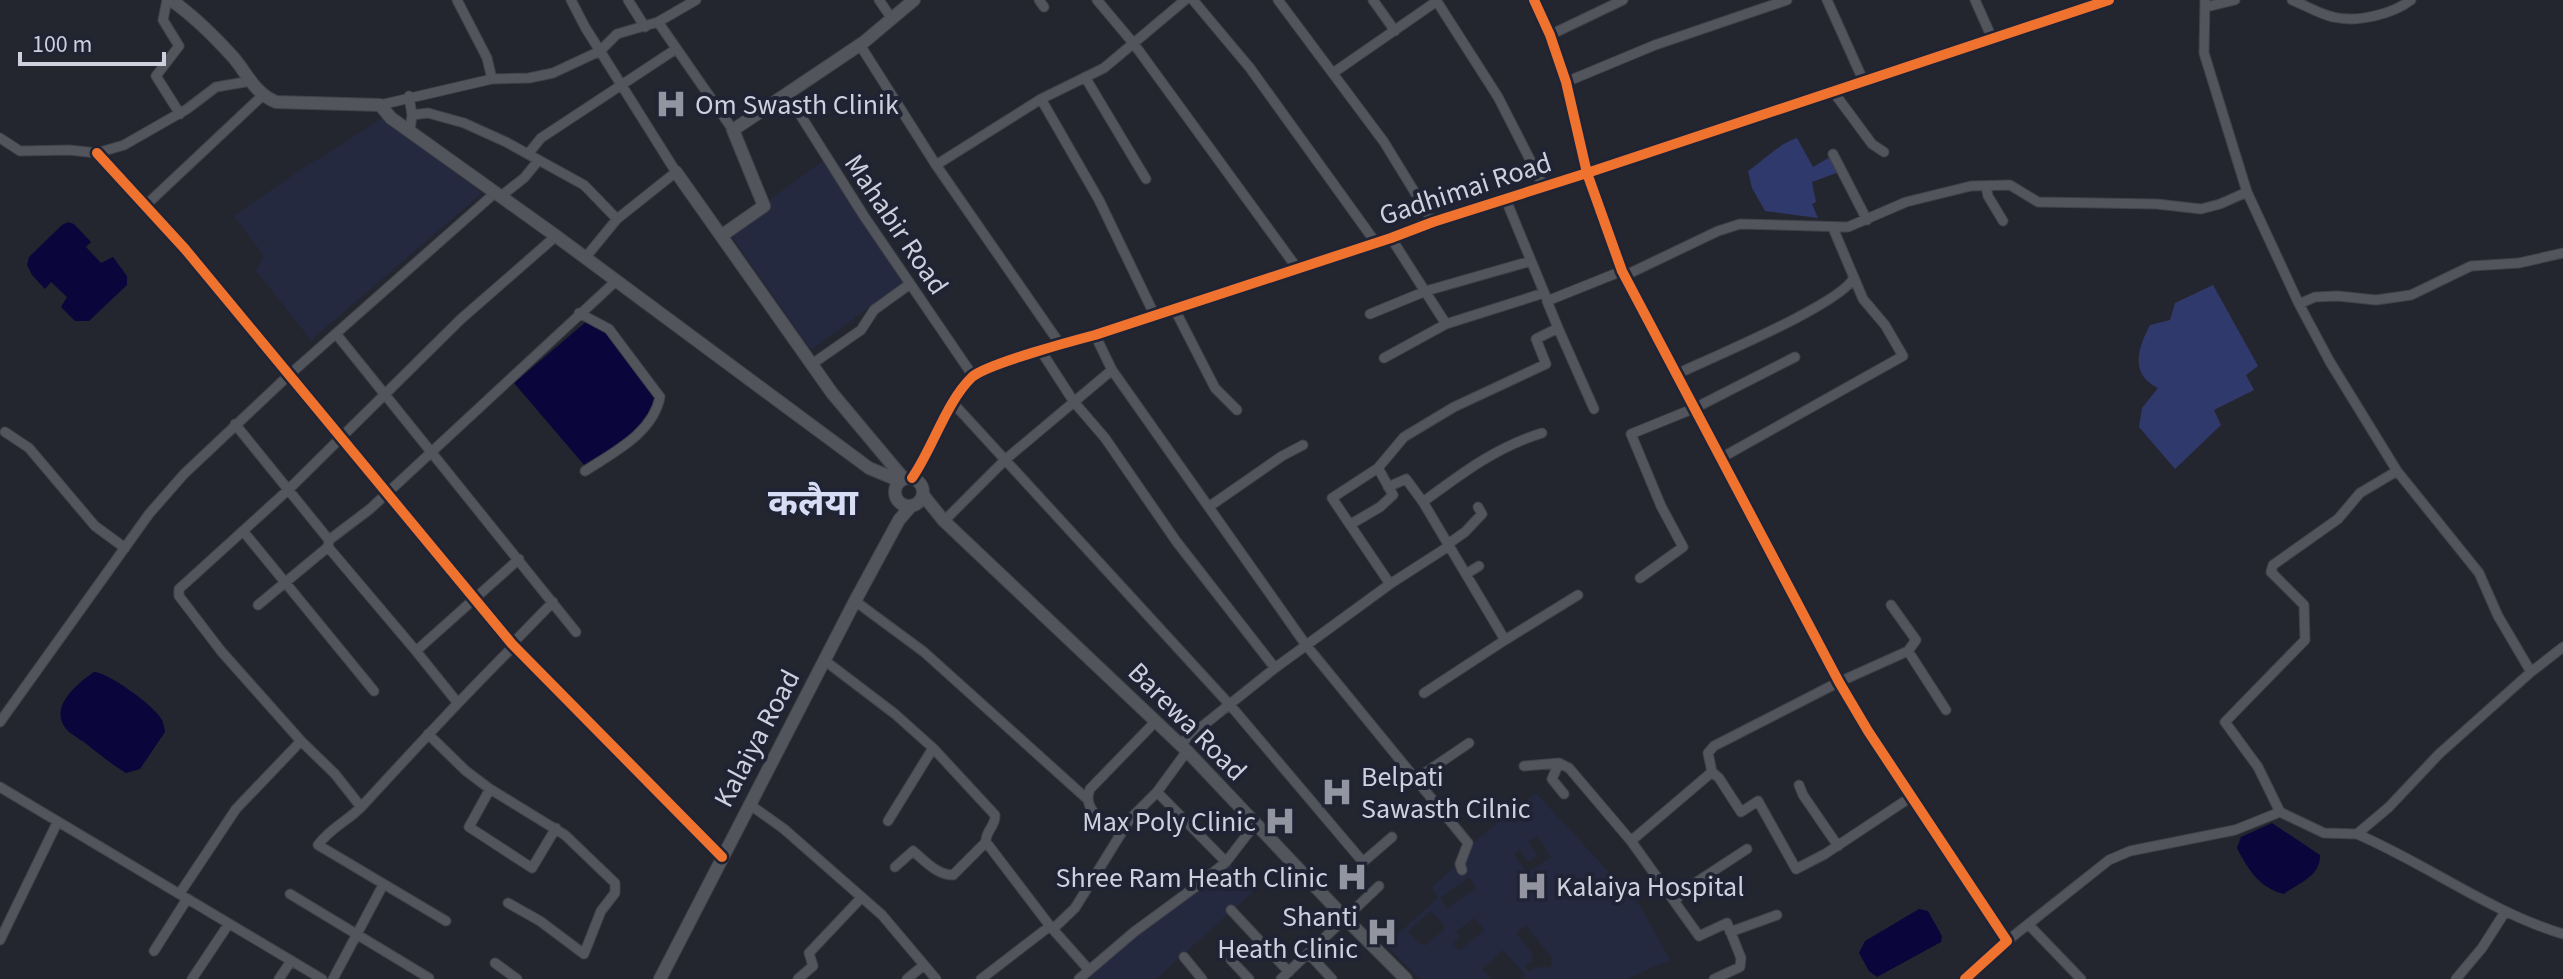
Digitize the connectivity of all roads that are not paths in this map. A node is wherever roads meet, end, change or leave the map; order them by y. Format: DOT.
graph roads {
  1 [pos="457,0"];
  2 [pos="571,0"];
  3 [pos="628,0"];
  4 [pos="696,0"];
  5 [pos="879,0"];
  6 [pos="914,0"];
  7 [pos="1097,0"];
  8 [pos="1185,0"];
  9 [pos="1193,0"];
  10 [pos="1278,0"];
  11 [pos="1373,0"];
  12 [pos="1534,0"];
  13 [pos="1623,0"];
  14 [pos="1787,0"];
  15 [pos="1827,0"];
  16 [pos="1975,0"];
  17 [pos="2109,0"];
  18 [pos="2235,0"];
  19 [pos="2292,0"];
  20 [pos="2411,0"];
  21 [pos="176,1"];
  22 [pos="1436,1"];
  23 [pos="2206,3"];
  24 [pos="892,19"];
  25 [pos="658,22"];
  26 [pos="645,27"];
  27 [pos="1395,31"];
  28 [pos="1550,35"];
  29 [pos="1992,38"];
  30 [pos="1134,44"];
  31 [pos="860,45"];
  32 [pos="676,49"];
  33 [pos="600,51"];
  34 [pos="1333,73"];
  35 [pos="1085,77"];
  36 [pos="492,79"];
  37 [pos="1863,80"];
  38 [pos="251,81"];
  39 [pos="1566,82"];
  40 [pos="622,85"];
  41 [pos="1832,90"];
  42 [pos="787,94"];
  43 [pos="262,96"];
  44 [pos="409,96"];
  45 [pos="1041,99"];
  46 [pos="380,105"];
  47 [pos="180,114"];
  48 [pos="412,115"];
  49 [pos="410,130"];
  50 [pos="733,130"];
  51 [pos="0,138"];
  52 [pos="1884,152"];
  53 [pos="97,153"];
  54 [pos="528,154"];
  55 [pos="1833,154"];
  56 [pos="538,161"];
  57 [pos="936,165"];
  58 [pos="676,172"];
  59 [pos="1587,173"];
  60 [pos="1146,179"];
  61 [pos="1543,185"];
  62 [pos="1986,186"];
  63 [pos="2247,192"];
  64 [pos="498,194"];
  65 [pos="1506,200"];
  66 [pos="145,206"];
  67 [pos="617,219"];
  68 [pos="1867,220"];
  69 [pos="2003,221"];
  70 [pos="1433,222"];
  71 [pos="1833,228"];
  72 [pos="556,236"];
  73 [pos="721,236"];
  74 [pos="1391,238"];
  75 [pos="1376,243"];
  76 [pos="2563,253"];
  77 [pos="585,258"];
  78 [pos="1531,261"];
  79 [pos="1297,268"];
  80 [pos="1623,274"];
  81 [pos="1854,277"];
  82 [pos="616,281"];
  83 [pos="910,284"];
  84 [pos="1426,291"];
  85 [pos="1545,297"];
  86 [pos="2299,304"];
  87 [pos="1174,308"];
  88 [pos="579,313"];
  89 [pos="1370,314"];
  90 [pos="1155,316"];
  91 [pos="1446,324"];
  92 [pos="1558,328"];
  93 [pos="337,335"];
  94 [pos="1095,335"];
  95 [pos="1060,344"];
  96 [pos="1041,351"];
  97 [pos="1795,357"];
  98 [pos="1384,358"];
  99 [pos="812,364"];
  100 [pos="1112,370"];
  101 [pos="1677,374"];
  102 [pos="289,375"];
  103 [pos="973,376"];
  104 [pos="386,396"];
  105 [pos="1074,402"];
  106 [pos="953,403"];
  107 [pos="1695,408"];
  108 [pos="1594,409"];
  109 [pos="1237,410"];
  110 [pos="235,424"];
  111 [pos="5,432"];
  112 [pos="1542,433"];
  113 [pos="343,438"];
  114 [pos="1303,445"];
  115 [pos="431,452"];
  116 [pos="1721,458"];
  117 [pos="1006,459"];
  118 [pos="1378,468"];
  119 [pos="585,471"];
  120 [pos="2397,471"];
  121 [pos="912,487"];
  122 [pos="1388,487"];
  123 [pos="288,490"];
  124 [pos="386,492"];
  125 [pos="1423,502"];
  126 [pos="908,505"];
  127 [pos="1210,506"];
  128 [pos="1478,507"];
  129 [pos="944,521"];
  130 [pos="1351,524"];
  131 [pos="243,531"];
  132 [pos="329,544"];
  133 [pos="1448,545"];
  134 [pos="125,548"];
  135 [pos="519,559"];
  136 [pos="1479,566"];
  137 [pos="1466,574"];
  138 [pos="1640,578"];
  139 [pos="285,583"];
  140 [pos="1390,584"];
  141 [pos="1578,595"];
  142 [pos="476,599"];
  143 [pos="855,601"];
  144 [pos="553,602"];
  145 [pos="258,605"];
  146 [pos="1891,605"];
  147 [pos="576,632"];
  148 [pos="1505,640"];
  149 [pos="513,645"];
  150 [pos="1306,645"];
  151 [pos="2563,647"];
  152 [pos="416,651"];
  153 [pos="1908,651"];
  154 [pos="824,660"];
  155 [pos="1275,668"];
  156 [pos="2531,672"];
  157 [pos="1839,682"];
  158 [pos="374,691"];
  159 [pos="1424,693"];
  160 [pos="457,702"];
  161 [pos="1230,705"];
  162 [pos="1946,710"];
  163 [pos="0,722"];
  164 [pos="1155,722"];
  165 [pos="428,734"];
  166 [pos="301,741"];
  167 [pos="1469,743"];
  168 [pos="933,748"];
  169 [pos="1183,748"];
  170 [pos="1559,763"];
  171 [pos="1524,766"];
  172 [pos="1712,772"];
  173 [pos="1416,779"];
  174 [pos="1799,785"];
  175 [pos="0,787"];
  176 [pos="490,789"];
  177 [pos="1157,792"];
  178 [pos="1564,794"];
  179 [pos="1911,797"];
  180 [pos="1086,798"];
  181 [pos="749,804"];
  182 [pos="361,807"];
  183 [pos="2280,812"];
  184 [pos="888,821"];
  185 [pos="57,823"];
  186 [pos="1256,823"];
  187 [pos="556,828"];
  188 [pos="1120,834"];
  189 [pos="2357,834"];
  190 [pos="1392,837"];
  191 [pos="1631,841"];
  192 [pos="986,842"];
  193 [pos="1838,846"];
  194 [pos="1747,849"];
  195 [pos="722,857"];
  196 [pos="1226,862"];
  197 [pos="895,867"];
  198 [pos="1462,870"];
  199 [pos="383,885"];
  200 [pos="1379,886"];
  201 [pos="290,894"];
  202 [pos="184,896"];
  203 [pos="862,897"];
  204 [pos="1674,901"];
  205 [pos="508,903"];
  206 [pos="1231,910"];
  207 [pos="2505,912"];
  208 [pos="1777,915"];
  209 [pos="1345,918"];
  210 [pos="446,921"];
  211 [pos="228,925"];
  212 [pos="2029,925"];
  213 [pos="1051,927"];
  214 [pos="1730,932"];
  215 [pos="357,933"];
  216 [pos="2563,934"];
  217 [pos="0,940"];
  218 [pos="2007,941"];
  219 [pos="154,951"];
  220 [pos="1309,954"];
  221 [pos="1184,957"];
  222 [pos="1231,960"];
  223 [pos="291,961"];
  224 [pos="495,963"];
  225 [pos="924,965"];
  226 [pos="1089,970"];
  227 [pos="1286,976"];
  228 [pos="429,978"];
  229 [pos="192,979"];
  230 [pos="279,979"];
  231 [pos="322,979"];
  232 [pos="333,979"];
  233 [pos="517,979"];
  234 [pos="660,979"];
  235 [pos="798,979"];
  236 [pos="907,979"];
  237 [pos="936,979"];
  238 [pos="981,979"];
  239 [pos="1079,979"];
  240 [pos="1202,979"];
  241 [pos="1249,979"];
  242 [pos="1332,979"];
  243 [pos="1406,979"];
  244 [pos="1714,979"];
  245 [pos="1965,979"];
  246 [pos="2081,979"];
  247 [pos="2456,979"];
  1 -- 36 [label="street"];
  2 -- 33 [label="street"];
  3 -- 26 [label="street"];
  4 -- 25 [label="street"];
  5 -- 24 [label="street"];
  6 -- 24 [label="main road"];
  7 -- 30 [label="street"];
  8 -- 30 [label="street"];
  9 -- 75 [label="street"];
  10 -- 34 [label="street"];
  11 -- 27 [label="street"];
  12 -- 28 [label="street"];
  13 -- 28 [label="street"];
  14 -- 39 [label="street"];
  15 -- 37 [label="street"];
  16 -- 29 [label="street"];
  17 -- 29 [label="main road, Gadhimai Road"];
  18 -- 23 [label="street"];
  19 -- 20 [label="street"];
  21 -- 38 [label="main road"];
  21 -- 47 [label="street"];
  22 -- 27 [label="street"];
  22 -- 61 [label="street"];
  23 -- 63 [label="street"];
  24 -- 31 [label="main road"];
  25 -- 26 [label="street"];
  25 -- 32 [label="street"];
  26 -- 33 [label="street"];
  27 -- 34 [label="street"];
  28 -- 39 [label="street"];
  29 -- 37 [label="main road, Gadhimai Road"];
  30 -- 35 [label="street"];
  30 -- 79 [label="street"];
  31 -- 42 [label="main road"];
  31 -- 57 [label="street"];
  32 -- 40 [label="street"];
  32 -- 50 [label="street"];
  33 -- 36 [label="street"];
  33 -- 40 [label="street"];
  34 -- 70 [label="street"];
  35 -- 45 [label="street"];
  35 -- 60 [label="street"];
  36 -- 44 [label="street"];
  37 -- 41 [label="main road, Gadhimai Road"];
  38 -- 43 [label="main road"];
  38 -- 47 [label="street"];
  39 -- 59 [label="street"];
  40 -- 54 [label="street"];
  40 -- 58 [label="street"];
  41 -- 52 [label="street"];
  41 -- 59 [label="main road, Gadhimai Road"];
  42 -- 50 [label="main road"];
  42 -- 83 [label="street, Mahabir Road"];
  43 -- 46 [label="main road"];
  43 -- 66 [label="street"];
  44 -- 46 [label="street"];
  44 -- 48 [label="street"];
  45 -- 57 [label="street"];
  45 -- 90 [label="street"];
  46 -- 49 [label="main road"];
  47 -- 53 [label="street"];
  48 -- 49 [label="street"];
  48 -- 54 [label="street"];
  49 -- 64 [label="main road"];
  50 -- 73 [label="main road"];
  51 -- 53 [label="street"];
  53 -- 66 [label="street"];
  54 -- 56 [label="street"];
  55 -- 68 [label="street"];
  56 -- 64 [label="street"];
  56 -- 67 [label="street"];
  57 -- 95 [label="street"];
  58 -- 67 [label="street"];
  58 -- 73 [label="main road"];
  59 -- 61 [label="main road, Gadhimai Road"];
  59 -- 80 [label="street"];
  61 -- 65 [label="main road, Gadhimai Road"];
  62 -- 63 [label="street"];
  62 -- 68 [label="street"];
  62 -- 69 [label="street"];
  63 -- 86 [label="street"];
  64 -- 72 [label="main road"];
  64 -- 93 [label="street"];
  65 -- 70 [label="main road, Gadhimai Road"];
  65 -- 78 [label="street"];
  66 -- 102 [label="street"];
  67 -- 77 [label="street"];
  68 -- 71 [label="street"];
  70 -- 74 [label="main road, Gadhimai Road"];
  71 -- 80 [label="street"];
  71 -- 81 [label="street"];
  72 -- 77 [label="main road"];
  72 -- 104 [label="street"];
  73 -- 99 [label="main road"];
  74 -- 75 [label="main road, Gadhimai Road"];
  74 -- 84 [label="street"];
  75 -- 79 [label="main road, Gadhimai Road"];
  76 -- 86 [label="street"];
  77 -- 82 [label="main road"];
  78 -- 84 [label="street"];
  78 -- 85 [label="street"];
  79 -- 87 [label="main road, Gadhimai Road"];
  80 -- 85 [label="street"];
  80 -- 101 [label="street"];
  81 -- 101 [label="street"];
  81 -- 116 [label="street"];
  82 -- 88 [label="street"];
  82 -- 121 [label="main road"];
  83 -- 99 [label="street"];
  83 -- 103 [label="street, Mahabir Road"];
  84 -- 89 [label="street"];
  84 -- 91 [label="street"];
  85 -- 91 [label="street"];
  85 -- 92 [label="street"];
  86 -- 120 [label="street"];
  87 -- 90 [label="main road, Gadhimai Road"];
  87 -- 109 [label="street"];
  88 -- 115 [label="street"];
  88 -- 119 [label="street"];
  90 -- 94 [label="main road, Gadhimai Road"];
  91 -- 98 [label="street"];
  92 -- 108 [label="street"];
  92 -- 118 [label="street"];
  93 -- 102 [label="street"];
  93 -- 104 [label="street"];
  94 -- 95 [label="main road, Gadhimai Road"];
  94 -- 100 [label="street"];
  95 -- 96 [label="main road, Gadhimai Road"];
  96 -- 103 [label="main road, Gadhimai Road"];
  96 -- 105 [label="street"];
  97 -- 107 [label="street"];
  99 -- 121 [label="main road"];
  100 -- 105 [label="street"];
  100 -- 127 [label="street"];
  101 -- 107 [label="street"];
  102 -- 110 [label="street"];
  102 -- 113 [label="street"];
  103 -- 106 [label="main road"];
  104 -- 113 [label="street"];
  104 -- 115 [label="street"];
  105 -- 117 [label="street"];
  105 -- 155 [label="street"];
  106 -- 117 [label="street"];
  106 -- 121 [label="main road"];
  107 -- 116 [label="street"];
  107 -- 138 [label="street"];
  110 -- 123 [label="street"];
  110 -- 134 [label="street"];
  111 -- 134 [label="street"];
  112 -- 125 [label="street"];
  113 -- 123 [label="street"];
  113 -- 124 [label="street"];
  114 -- 127 [label="street"];
  115 -- 124 [label="street"];
  115 -- 135 [label="street"];
  116 -- 157 [label="street"];
  117 -- 129 [label="street"];
  117 -- 161 [label="street"];
  118 -- 122 [label="street"];
  118 -- 130 [label="street"];
  120 -- 156 [label="street"];
  120 -- 183 [label="street"];
  121 -- 126 [label="main road"];
  121 -- 126 [label="main road"];
  121 -- 129 [label="main road, Barewa Road"];
  122 -- 125 [label="street"];
  122 -- 130 [label="street"];
  123 -- 131 [label="street"];
  123 -- 132 [label="street"];
  124 -- 132 [label="street"];
  124 -- 142 [label="street"];
  125 -- 133 [label="street"];
  126 -- 143 [label="main road, Kalaiya Road"];
  127 -- 150 [label="street"];
  128 -- 133 [label="street"];
  129 -- 164 [label="main road, Barewa Road"];
  130 -- 140 [label="street"];
  131 -- 139 [label="street"];
  131 -- 166 [label="street"];
  132 -- 139 [label="street"];
  132 -- 152 [label="street"];
  133 -- 137 [label="street"];
  133 -- 140 [label="street"];
  134 -- 163 [label="street"];
  135 -- 142 [label="street"];
  135 -- 144 [label="street"];
  136 -- 137 [label="street"];
  137 -- 148 [label="street"];
  139 -- 145 [label="street"];
  139 -- 158 [label="street"];
  140 -- 150 [label="street"];
  141 -- 148 [label="street"];
  142 -- 149 [label="street"];
  142 -- 152 [label="street"];
  143 -- 154 [label="main road, Kalaiya Road"];
  143 -- 180 [label="street"];
  144 -- 147 [label="street"];
  144 -- 149 [label="street"];
  146 -- 153 [label="street"];
  148 -- 159 [label="street"];
  149 -- 160 [label="street"];
  149 -- 195 [label="street"];
  150 -- 155 [label="street"];
  150 -- 173 [label="street"];
  151 -- 156 [label="street"];
  152 -- 160 [label="street"];
  153 -- 157 [label="street"];
  153 -- 162 [label="street"];
  154 -- 168 [label="street"];
  154 -- 181 [label="main road, Kalaiya Road"];
  155 -- 161 [label="street"];
  156 -- 189 [label="street"];
  157 -- 172 [label="street"];
  157 -- 179 [label="street"];
  160 -- 165 [label="street"];
  161 -- 169 [label="street"];
  161 -- 190 [label="street"];
  164 -- 169 [label="main road, Barewa Road"];
  164 -- 180 [label="street"];
  165 -- 176 [label="street"];
  165 -- 182 [label="street"];
  166 -- 182 [label="street"];
  166 -- 202 [label="street"];
  167 -- 173 [label="street"];
  168 -- 184 [label="street"];
  168 -- 192 [label="street"];
  169 -- 177 [label="street"];
  169 -- 186 [label="main road, Barewa Road"];
  170 -- 171 [label="street"];
  170 -- 178 [label="street"];
  170 -- 191 [label="street"];
  172 -- 191 [label="street"];
  172 -- 193 [label="street"];
  173 -- 198 [label="street"];
  174 -- 193 [label="street"];
  175 -- 185 [label="street"];
  176 -- 187 [label="street"];
  176 -- 187 [label="street"];
  177 -- 188 [label="street"];
  177 -- 196 [label="street"];
  179 -- 193 [label="street"];
  179 -- 218 [label="street"];
  180 -- 188 [label="street"];
  181 -- 195 [label="main road, Kalaiya Road"];
  181 -- 203 [label="street"];
  182 -- 199 [label="street"];
  183 -- 189 [label="street"];
  183 -- 212 [label="street"];
  185 -- 202 [label="street"];
  185 -- 217 [label="street"];
  186 -- 196 [label="street"];
  186 -- 209 [label="main road, Barewa Road"];
  187 -- 205 [label="street"];
  188 -- 213 [label="street"];
  189 -- 207 [label="street"];
  191 -- 204 [label="street"];
  192 -- 197 [label="street"];
  192 -- 213 [label="street"];
  194 -- 204 [label="street"];
  195 -- 234 [label="main road, Kalaiya Road"];
  196 -- 226 [label="street"];
  199 -- 210 [label="street"];
  199 -- 215 [label="street"];
  200 -- 209 [label="street"];
  201 -- 215 [label="street"];
  202 -- 211 [label="street"];
  202 -- 219 [label="street"];
  203 -- 225 [label="street"];
  203 -- 235 [label="street"];
  204 -- 214 [label="street"];
  206 -- 227 [label="street"];
  207 -- 216 [label="street"];
  207 -- 247 [label="street"];
  208 -- 214 [label="street"];
  209 -- 220 [label="street"];
  209 -- 243 [label="main road, Barewa Road"];
  211 -- 223 [label="street"];
  211 -- 229 [label="street"];
  212 -- 218 [label="street"];
  212 -- 246 [label="street"];
  213 -- 226 [label="street"];
  213 -- 238 [label="street"];
  214 -- 244 [label="street"];
  215 -- 228 [label="street"];
  215 -- 232 [label="street"];
  218 -- 245 [label="street"];
  220 -- 227 [label="street"];
  220 -- 242 [label="street"];
  221 -- 240 [label="street"];
  222 -- 241 [label="street"];
  223 -- 230 [label="street"];
  223 -- 231 [label="street"];
  224 -- 233 [label="street"];
  225 -- 236 [label="street"];
  225 -- 237 [label="street"];
  226 -- 239 [label="street"];
}
